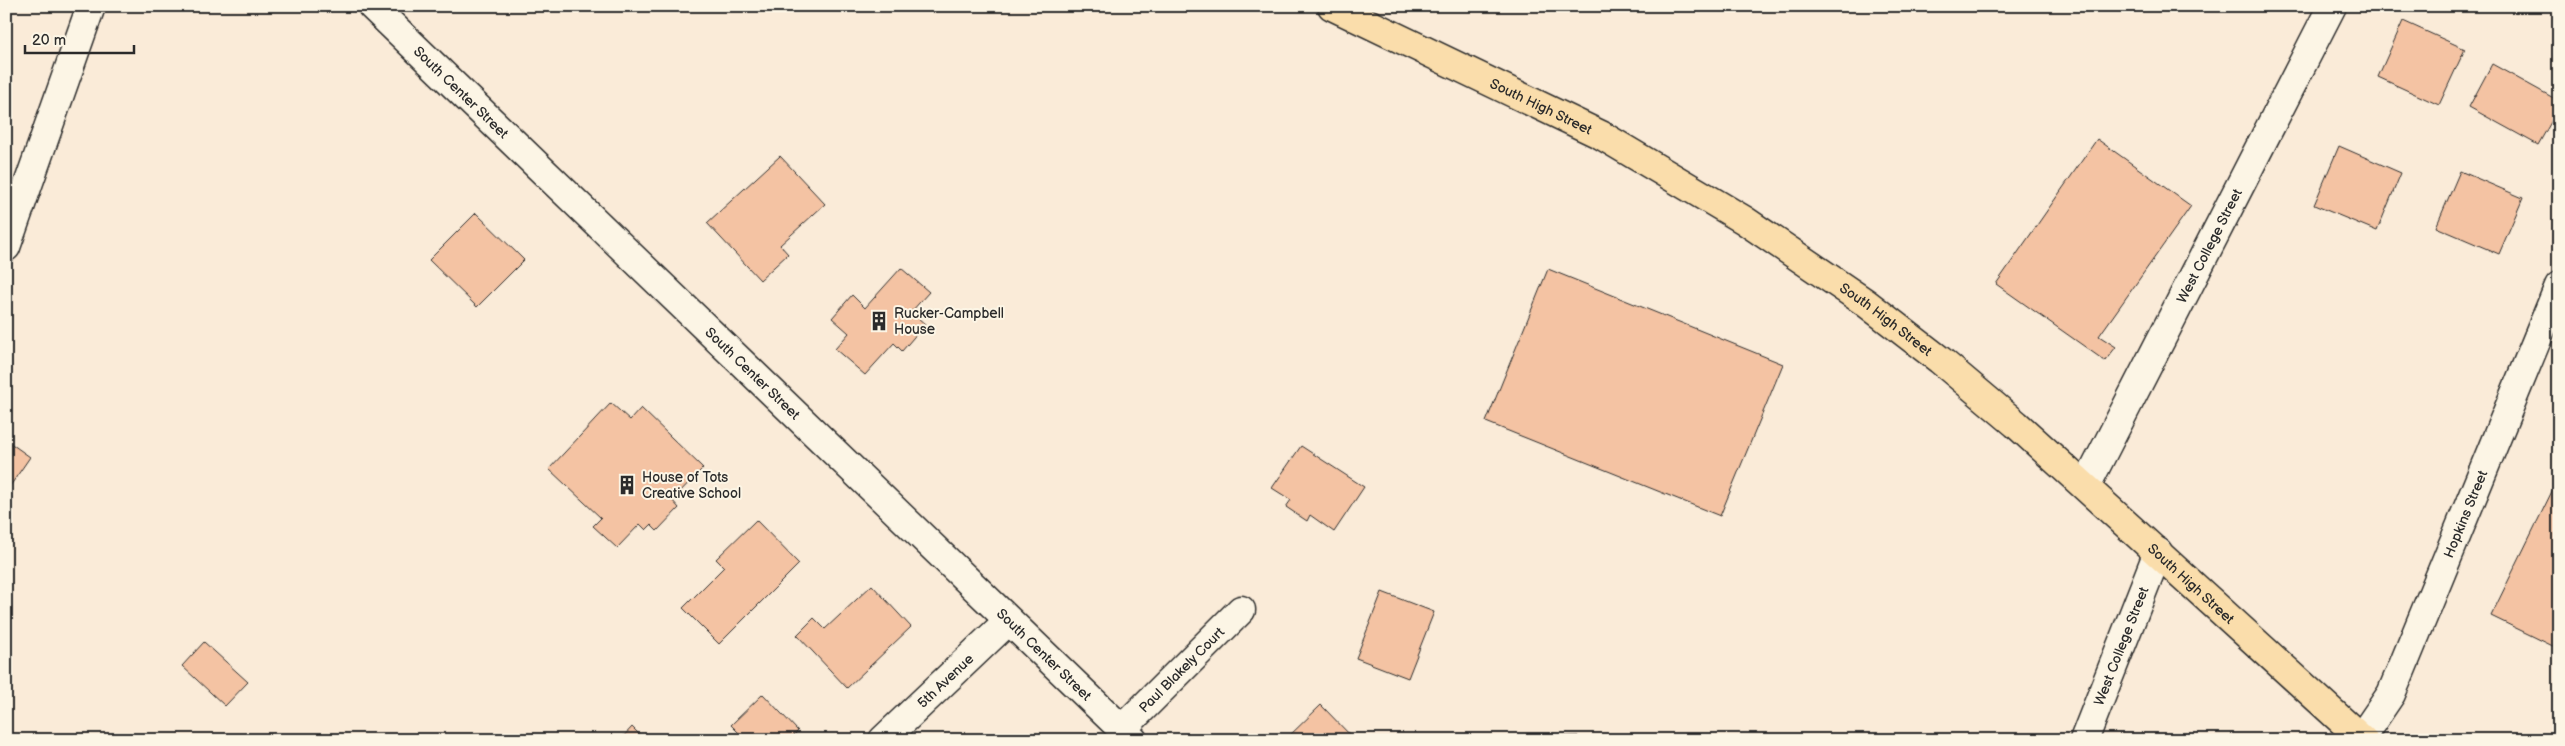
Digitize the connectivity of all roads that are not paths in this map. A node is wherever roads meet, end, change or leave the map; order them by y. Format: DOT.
graph roads {
  1 [pos="91,6"];
  2 [pos="372,6"];
  3 [pos="1332,6"];
  4 [pos="2332,6"];
  5 [pos="6,247"];
  6 [pos="2559,286"];
  7 [pos="2086,486"];
  8 [pos="2158,552"];
  9 [pos="1241,610"];
  10 [pos="1008,621"];
  11 [pos="1128,734"];
  12 [pos="2362,739"];
  13 [pos="883,740"];
  14 [pos="2084,740"];
  1 -- 5 [label="street"];
  2 -- 10 [label="street, South Center Street"];
  3 -- 7 [label="main road, South High Street"];
  4 -- 7 [label="street, West College Street"];
  6 -- 12 [label="street, Hopkins Street"];
  7 -- 8 [label="main road, South High Street"];
  8 -- 12 [label="main road, South High Street"];
  8 -- 14 [label="street, West College Street"];
  9 -- 11 [label="street, Paul Blakely Court"];
  10 -- 11 [label="street, South Center Street"];
  10 -- 13 [label="street, 5th Avenue"];
}
